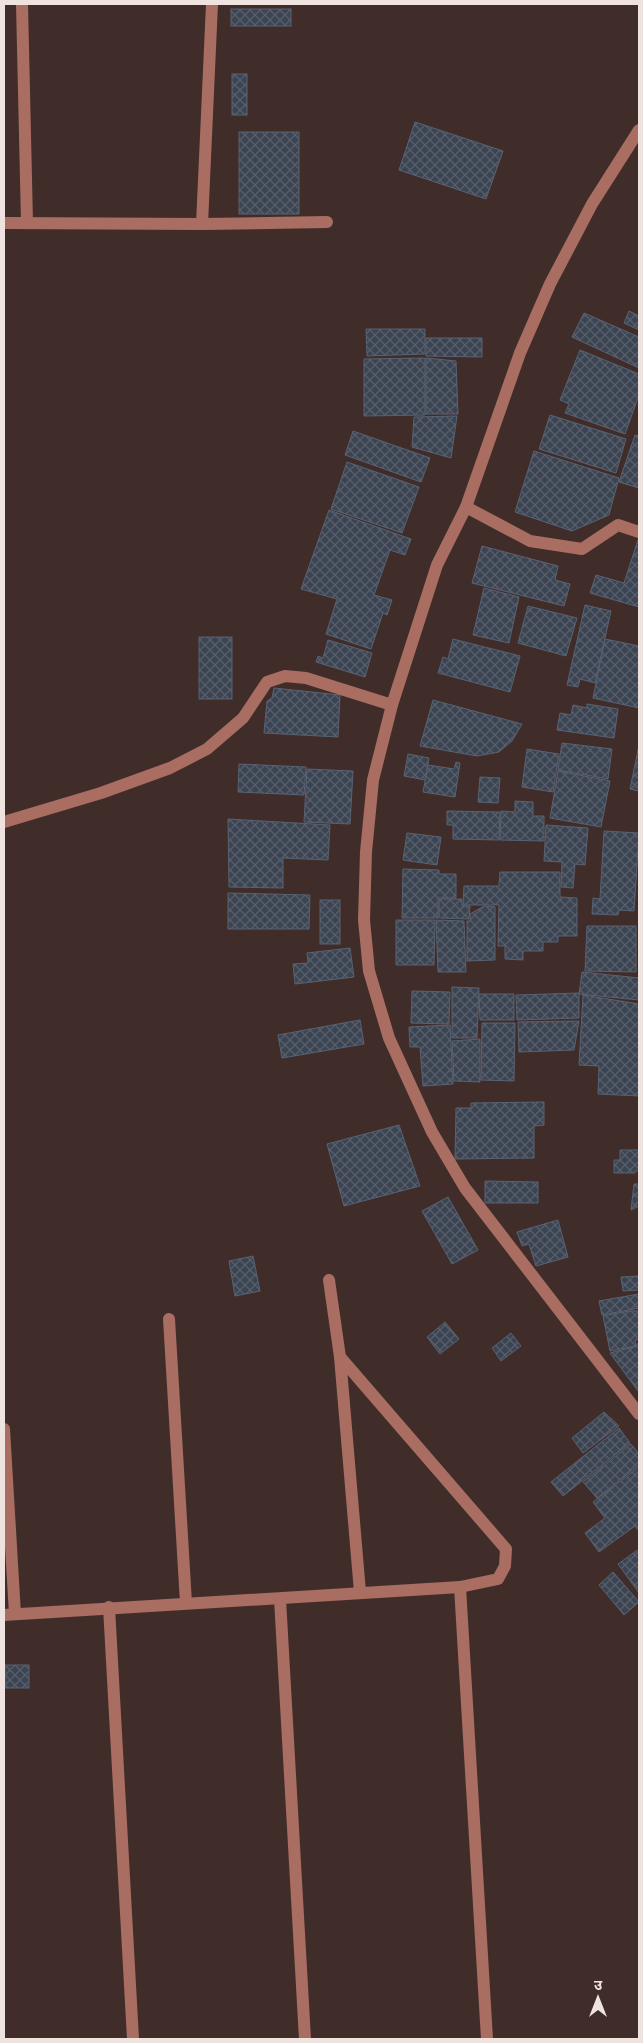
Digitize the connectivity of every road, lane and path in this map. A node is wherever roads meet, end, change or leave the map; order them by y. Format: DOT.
graph roads {
  1 [pos="22,4"];
  2 [pos="212,4"];
  3 [pos="639,130"];
  4 [pos="328,222"];
  5 [pos="4,223"];
  6 [pos="27,223"];
  7 [pos="202,224"];
  8 [pos="466,507"];
  9 [pos="639,532"];
  10 [pos="392,705"];
  11 [pos="4,822"];
  12 [pos="329,1280"];
  13 [pos="170,1319"];
  14 [pos="340,1357"];
  15 [pos="637,1410"];
  16 [pos="4,1429"];
  17 [pos="460,1586"];
  18 [pos="360,1592"];
  19 [pos="280,1599"];
  20 [pos="186,1603"];
  21 [pos="110,1607"];
  22 [pos="9,1615"];
  23 [pos="133,2039"];
  24 [pos="304,2039"];
  25 [pos="487,2039"];
  1 -- 6 [label="street"];
  2 -- 7 [label="street"];
  3 -- 8 [label="street"];
  4 -- 7 [label="street"];
  5 -- 6 [label="street"];
  6 -- 7 [label="street"];
  8 -- 9 [label="street"];
  8 -- 10 [label="street"];
  10 -- 11 [label="street"];
  10 -- 15 [label="street"];
  12 -- 14 [label="street"];
  13 -- 20 [label="street"];
  14 -- 17 [label="street"];
  14 -- 18 [label="street"];
  16 -- 22 [label="street"];
  17 -- 18 [label="street"];
  17 -- 25 [label="street"];
  18 -- 19 [label="street"];
  19 -- 20 [label="street"];
  19 -- 24 [label="street"];
  20 -- 21 [label="street"];
  21 -- 22 [label="street"];
  21 -- 23 [label="street"];
}
